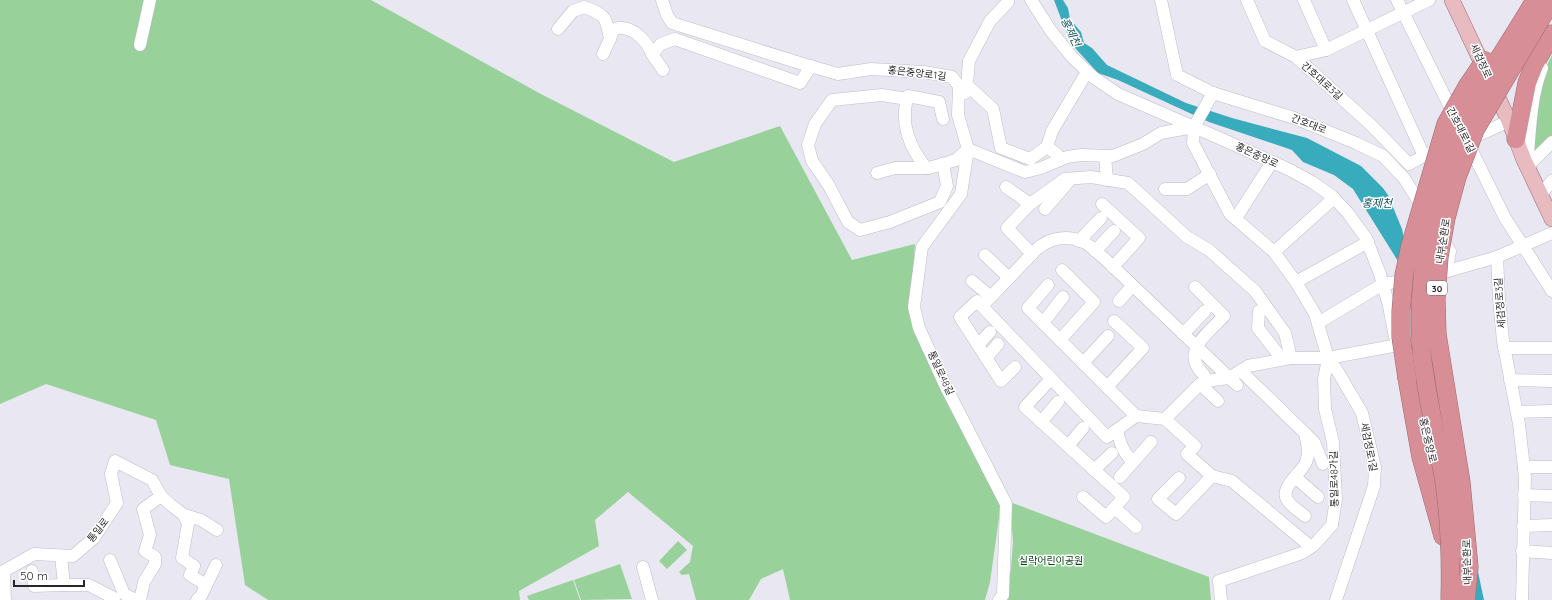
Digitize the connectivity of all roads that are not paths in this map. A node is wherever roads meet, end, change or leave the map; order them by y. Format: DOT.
graph roads {
  1 [pos="150,0"];
  2 [pos="662,0"];
  3 [pos="1008,0"];
  4 [pos="1031,0"];
  5 [pos="1161,0"];
  6 [pos="1247,0"];
  7 [pos="1304,0"];
  8 [pos="1353,0"];
  9 [pos="1397,0"];
  10 [pos="1429,0"];
  11 [pos="1452,0"];
  12 [pos="1552,0"];
  13 [pos="1533,5"];
  14 [pos="1403,12"];
  15 [pos="558,29"];
  16 [pos="1366,29"];
  17 [pos="1552,34"];
  18 [pos="610,39"];
  19 [pos="140,45"];
  20 [pos="1326,50"];
  21 [pos="1552,50"];
  22 [pos="603,54"];
  23 [pos="652,54"];
  24 [pos="1296,58"];
  25 [pos="810,66"];
  26 [pos="663,70"];
  27 [pos="1087,72"];
  28 [pos="967,85"];
  29 [pos="1212,92"];
  30 [pos="907,99"];
  31 [pos="958,115"];
  32 [pos="944,119"];
  33 [pos="1509,122"];
  34 [pos="1194,127"];
  35 [pos="1516,139"];
  36 [pos="1467,140"];
  37 [pos="1552,142"];
  38 [pos="1047,147"];
  39 [pos="968,149"];
  40 [pos="1105,156"];
  41 [pos="1424,156"];
  42 [pos="1060,160"];
  43 [pos="1272,162"];
  44 [pos="943,164"];
  45 [pos="1528,167"];
  46 [pos="926,168"];
  47 [pos="877,173"];
  48 [pos="1210,174"];
  49 [pos="1071,179"];
  50 [pos="1108,180"];
  51 [pos="1552,181"];
  52 [pos="1006,187"];
  53 [pos="1165,188"];
  54 [pos="1334,198"];
  55 [pos="1545,199"];
  56 [pos="1030,204"];
  57 [pos="1102,204"];
  58 [pos="1045,209"];
  59 [pos="1101,218"];
  60 [pos="1236,218"];
  61 [pos="1552,219"];
  62 [pos="1114,231"];
  63 [pos="1552,233"];
  64 [pos="1079,241"];
  65 [pos="1368,242"];
  66 [pos="1522,246"];
  67 [pos="1095,252"];
  68 [pos="1274,252"];
  69 [pos="1032,254"];
  70 [pos="985,255"];
  71 [pos="1497,257"];
  72 [pos="1113,267"];
  73 [pos="1062,270"];
  74 [pos="1447,271"];
  75 [pos="1009,278"];
  76 [pos="972,281"];
  77 [pos="1296,282"];
  78 [pos="1383,284"];
  79 [pos="1048,285"];
  80 [pos="1132,286"];
  81 [pos="1195,287"];
  82 [pos="1552,291"];
  83 [pos="990,297"];
  84 [pos="1063,297"];
  85 [pos="1119,301"];
  86 [pos="982,306"];
  87 [pos="1205,311"];
  88 [pos="1259,311"];
  89 [pos="1114,321"];
  90 [pos="1043,323"];
  91 [pos="1318,323"];
  92 [pos="990,332"];
  93 [pos="1183,334"];
  94 [pos="1108,336"];
  95 [pos="1060,340"];
  96 [pos="1409,343"];
  97 [pos="998,344"];
  98 [pos="978,345"];
  99 [pos="1396,345"];
  100 [pos="1196,346"];
  101 [pos="1504,348"];
  102 [pos="1552,348"];
  103 [pos="986,358"];
  104 [pos="1328,358"];
  105 [pos="1287,359"];
  106 [pos="1083,363"];
  107 [pos="1015,367"];
  108 [pos="1241,370"];
  109 [pos="1051,379"];
  110 [pos="1202,380"];
  111 [pos="1510,380"];
  112 [pos="1552,381"];
  113 [pos="1233,382"];
  114 [pos="1107,387"];
  115 [pos="1218,401"];
  116 [pos="1058,402"];
  117 [pos="1552,411"];
  118 [pos="1517,412"];
  119 [pos="1136,416"];
  120 [pos="1165,419"];
  121 [pos="1041,422"];
  122 [pos="1083,428"];
  123 [pos="1117,430"];
  124 [pos="1305,434"];
  125 [pos="1151,442"];
  126 [pos="1068,446"];
  127 [pos="1112,453"];
  128 [pos="1132,462"];
  129 [pos="1323,464"];
  130 [pos="1524,467"];
  131 [pos="1552,467"];
  132 [pos="1094,470"];
  133 [pos="1212,476"];
  134 [pos="1120,477"];
  135 [pos="1295,477"];
  136 [pos="1179,478"];
  137 [pos="1524,495"];
  138 [pos="162,496"];
  139 [pos="1552,496"];
  140 [pos="1083,497"];
  141 [pos="1318,497"];
  142 [pos="1115,508"];
  143 [pos="184,515"];
  144 [pos="1305,516"];
  145 [pos="1552,525"];
  146 [pos="1523,526"];
  147 [pos="1136,527"];
  148 [pos="217,530"];
  149 [pos="1443,536"];
  150 [pos="1311,547"];
  151 [pos="1522,551"];
  152 [pos="1552,553"];
  153 [pos="61,556"];
  154 [pos="110,560"];
  155 [pos="216,565"];
  156 [pos="643,567"];
  157 [pos="32,571"];
  158 [pos="64,585"];
  159 [pos="206,585"];
  160 [pos="114,598"];
  161 [pos="5,600"];
  162 [pos="136,600"];
  163 [pos="140,600"];
  164 [pos="197,600"];
  165 [pos="652,600"];
  166 [pos="999,600"];
  167 [pos="1221,600"];
  168 [pos="1336,600"];
  169 [pos="1447,600"];
  170 [pos="1450,600"];
  171 [pos="1459,600"];
  172 [pos="1466,600"];
  173 [pos="1522,600"];
  1 -- 19 [label="street"];
  2 -- 25 [label="street, 홍은중앙로1길"];
  3 -- 28 [label="street"];
  4 -- 27 [label="street, 홍은중앙로"];
  5 -- 29 [label="street, 간호대로"];
  6 -- 24 [label="street"];
  7 -- 20 [label="street"];
  8 -- 16 [label="street"];
  9 -- 14 [label="street, 간호대로1길"];
  10 -- 14 [label="street"];
  11 -- 33 [label="main road, 세검정로"];
  12 -- 172 [label="highway, 내부순환로 / 30, bridge"];
  13 -- 149 [label="highway, bridge"];
  13 -- 170 [label="highway, 내부순환로 / 30, bridge"];
  14 -- 16 [label="street"];
  14 -- 36 [label="street, 간호대로1길"];
  15 -- 18 [label="street"];
  16 -- 20 [label="street"];
  16 -- 41 [label="street"];
  17 -- 35 [label="highway"];
  18 -- 22 [label="street"];
  18 -- 23 [label="street"];
  20 -- 24 [label="street, 간호대로3길"];
  21 -- 45 [label="street, 세검정로"];
  23 -- 25 [label="street"];
  23 -- 26 [label="street"];
  24 -- 41 [label="street, 간호대로3길"];
  25 -- 31 [label="street, 홍은중앙로1길"];
  27 -- 34 [label="street, 홍은중앙로"];
  27 -- 38 [label="street"];
  28 -- 31 [label="street"];
  28 -- 38 [label="street"];
  29 -- 34 [label="street"];
  29 -- 74 [label="street, 간호대로"];
  30 -- 32 [label="street"];
  30 -- 44 [label="street"];
  30 -- 46 [label="street"];
  31 -- 39 [label="street, 홍은중앙로1길"];
  33 -- 35 [label="main road, 세검정로"];
  33 -- 36 [label="street"];
  34 -- 40 [label="street"];
  34 -- 43 [label="street, 홍은중앙로"];
  34 -- 48 [label="street, 세검정로1길"];
  35 -- 45 [label="main road, 세검정로"];
  36 -- 41 [label="street"];
  36 -- 66 [label="street, 간호대로1길"];
  37 -- 45 [label="street"];
  38 -- 42 [label="street"];
  39 -- 42 [label="street"];
  39 -- 44 [label="street"];
  39 -- 166 [label="street, 통일로48길"];
  40 -- 42 [label="street"];
  40 -- 50 [label="street"];
  43 -- 54 [label="street, 홍은중앙로"];
  43 -- 60 [label="street"];
  44 -- 46 [label="street"];
  45 -- 55 [label="main road, 세검정로"];
  46 -- 47 [label="street"];
  48 -- 53 [label="street"];
  48 -- 60 [label="street, 세검정로1길"];
  49 -- 50 [label="street"];
  49 -- 56 [label="street"];
  49 -- 58 [label="street"];
  50 -- 105 [label="street"];
  51 -- 55 [label="street"];
  52 -- 56 [label="street"];
  54 -- 65 [label="street, 홍은중앙로"];
  54 -- 68 [label="street"];
  55 -- 61 [label="main road, 세검정로"];
  56 -- 69 [label="street"];
  57 -- 72 [label="street"];
  59 -- 64 [label="street"];
  60 -- 68 [label="street, 세검정로1길"];
  62 -- 67 [label="street"];
  63 -- 66 [label="street"];
  64 -- 67 [label="street"];
  64 -- 69 [label="street"];
  65 -- 77 [label="street"];
  65 -- 78 [label="street, 홍은중앙로"];
  66 -- 71 [label="street"];
  66 -- 82 [label="street"];
  67 -- 72 [label="street"];
  68 -- 77 [label="street, 세검정로1길"];
  69 -- 75 [label="street"];
  70 -- 75 [label="street"];
  71 -- 74 [label="street"];
  71 -- 101 [label="street, 세검정로3길"];
  72 -- 80 [label="street"];
  73 -- 95 [label="street"];
  74 -- 78 [label="street, bridge"];
  75 -- 83 [label="street"];
  76 -- 83 [label="street"];
  77 -- 91 [label="street, 세검정로1길"];
  78 -- 91 [label="street"];
  78 -- 96 [label="street, 홍은중앙로"];
  78 -- 99 [label="street, 홍은중앙로"];
  79 -- 90 [label="street"];
  80 -- 85 [label="street"];
  80 -- 93 [label="street"];
  81 -- 100 [label="street"];
  83 -- 86 [label="street"];
  84 -- 90 [label="street"];
  86 -- 98 [label="street"];
  86 -- 109 [label="street"];
  87 -- 93 [label="street"];
  88 -- 105 [label="street"];
  89 -- 114 [label="street"];
  90 -- 95 [label="street"];
  91 -- 104 [label="street, 세검정로1길"];
  92 -- 98 [label="street"];
  93 -- 100 [label="street"];
  94 -- 106 [label="street"];
  95 -- 106 [label="street"];
  96 -- 99 [label="street"];
  96 -- 171 [label="street, 홍은중앙로"];
  97 -- 103 [label="street"];
  98 -- 103 [label="street"];
  99 -- 104 [label="street"];
  99 -- 149 [label="street, 홍은중앙로"];
  100 -- 110 [label="street"];
  100 -- 113 [label="street"];
  101 -- 102 [label="street"];
  101 -- 111 [label="street, 세검정로3길"];
  103 -- 107 [label="street"];
  104 -- 105 [label="street"];
  104 -- 150 [label="street, 통일로48가길"];
  104 -- 168 [label="street, 세검정로1길"];
  105 -- 108 [label="street"];
  106 -- 114 [label="street"];
  108 -- 113 [label="street"];
  108 -- 124 [label="street"];
  109 -- 121 [label="street"];
  109 -- 123 [label="street"];
  110 -- 113 [label="street"];
  110 -- 115 [label="street"];
  110 -- 120 [label="street"];
  111 -- 112 [label="street"];
  111 -- 118 [label="street, 세검정로3길"];
  114 -- 119 [label="street"];
  116 -- 121 [label="street"];
  117 -- 118 [label="street"];
  118 -- 130 [label="street, 세검정로3길"];
  119 -- 120 [label="street"];
  119 -- 123 [label="street"];
  120 -- 133 [label="street"];
  121 -- 126 [label="street"];
  122 -- 126 [label="street"];
  123 -- 128 [label="street"];
  124 -- 129 [label="street"];
  124 -- 135 [label="street"];
  125 -- 128 [label="street"];
  126 -- 132 [label="street"];
  127 -- 132 [label="street"];
  128 -- 134 [label="street"];
  130 -- 131 [label="street"];
  130 -- 137 [label="street, 세검정로3길"];
  132 -- 142 [label="street"];
  133 -- 136 [label="street"];
  133 -- 150 [label="street"];
  135 -- 141 [label="street"];
  135 -- 144 [label="street"];
  137 -- 139 [label="street"];
  137 -- 146 [label="street, 세검정로3길"];
  138 -- 143 [label="street, 통일로"];
  138 -- 153 [label="street, 통일로"];
  138 -- 163 [label="street"];
  140 -- 142 [label="street"];
  142 -- 147 [label="street"];
  143 -- 148 [label="street, 통일로"];
  143 -- 159 [label="street"];
  145 -- 146 [label="street"];
  146 -- 151 [label="street, 세검정로3길"];
  149 -- 169 [label="street, 홍은중앙로"];
  150 -- 167 [label="street, 통일로48가길"];
  151 -- 152 [label="street"];
  151 -- 173 [label="street, 세검정로3길"];
  153 -- 158 [label="street"];
  153 -- 161 [label="street, 통일로"];
  154 -- 162 [label="street"];
  155 -- 159 [label="street"];
  156 -- 165 [label="street"];
  157 -- 158 [label="street"];
  158 -- 160 [label="street"];
  159 -- 164 [label="street"];
}
